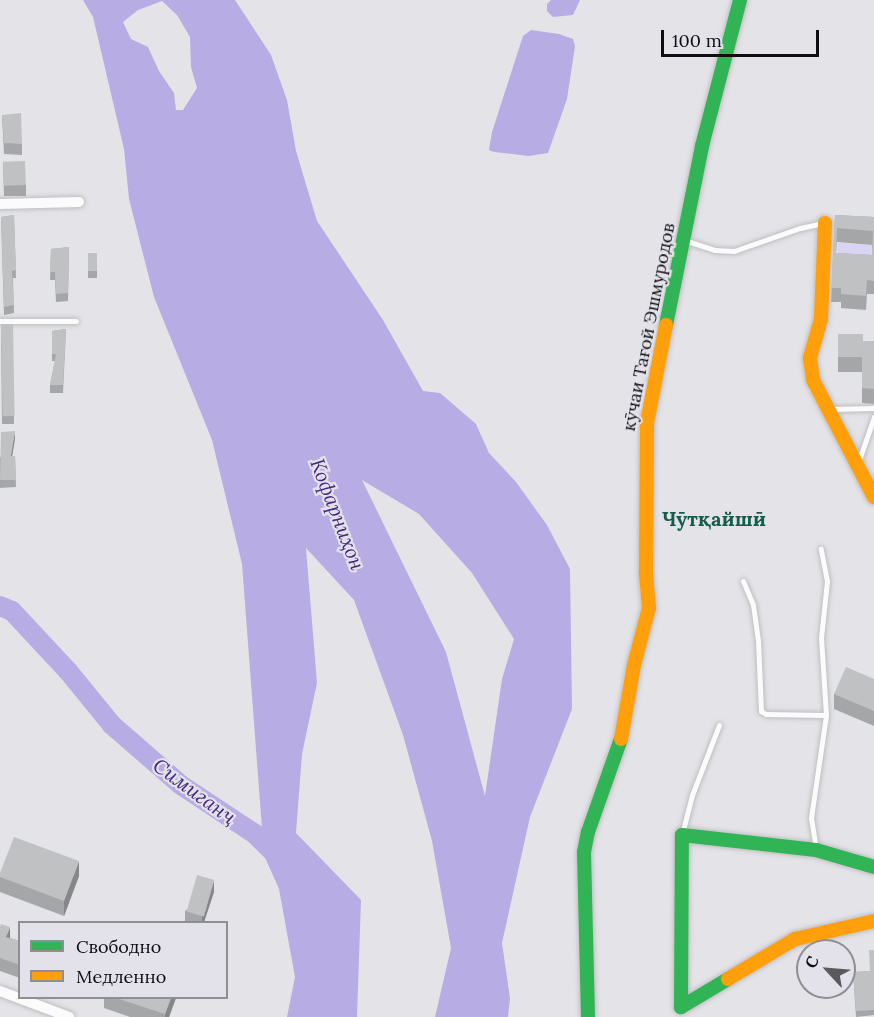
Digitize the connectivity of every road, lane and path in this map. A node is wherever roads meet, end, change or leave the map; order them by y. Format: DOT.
graph roads {
  1 [pos="740,0"];
  2 [pos="79,202"];
  3 [pos="0,204"];
  4 [pos="831,224"];
  5 [pos="684,240"];
  6 [pos="0,321"];
  7 [pos="76,321"];
  8 [pos="874,408"];
  9 [pos="825,409"];
  10 [pos="874,417"];
  11 [pos="857,465"];
  12 [pos="874,496"];
  13 [pos="821,549"];
  14 [pos="743,581"];
  15 [pos="826,715"];
  16 [pos="719,725"];
  17 [pos="682,835"];
  18 [pos="816,850"];
  19 [pos="874,867"];
  20 [pos="874,921"];
  21 [pos="0,991"];
  22 [pos="18,998"];
  23 [pos="21,999"];
  24 [pos="681,1012"];
  25 [pos="69,1017"];
  26 [pos="588,1017"];
  1 -- 5 [label="street, кӯчаи Тағой Эшмуродов"];
  2 -- 3 [label="street"];
  4 -- 5 [label="lane"];
  4 -- 9 [label="street"];
  5 -- 26 [label="street, кӯчаи Тағой Эшмуродов"];
  6 -- 7 [label="lane"];
  8 -- 9 [label="lane"];
  9 -- 11 [label="street"];
  10 -- 11 [label="lane"];
  11 -- 12 [label="street"];
  13 -- 15 [label="lane"];
  14 -- 15 [label="lane"];
  15 -- 18 [label="lane"];
  16 -- 17 [label="lane"];
  17 -- 18 [label="street"];
  17 -- 24 [label="street"];
  18 -- 19 [label="street"];
  20 -- 24 [label="street"];
  21 -- 22 [label="street"];
  23 -- 25 [label="street"];
}
